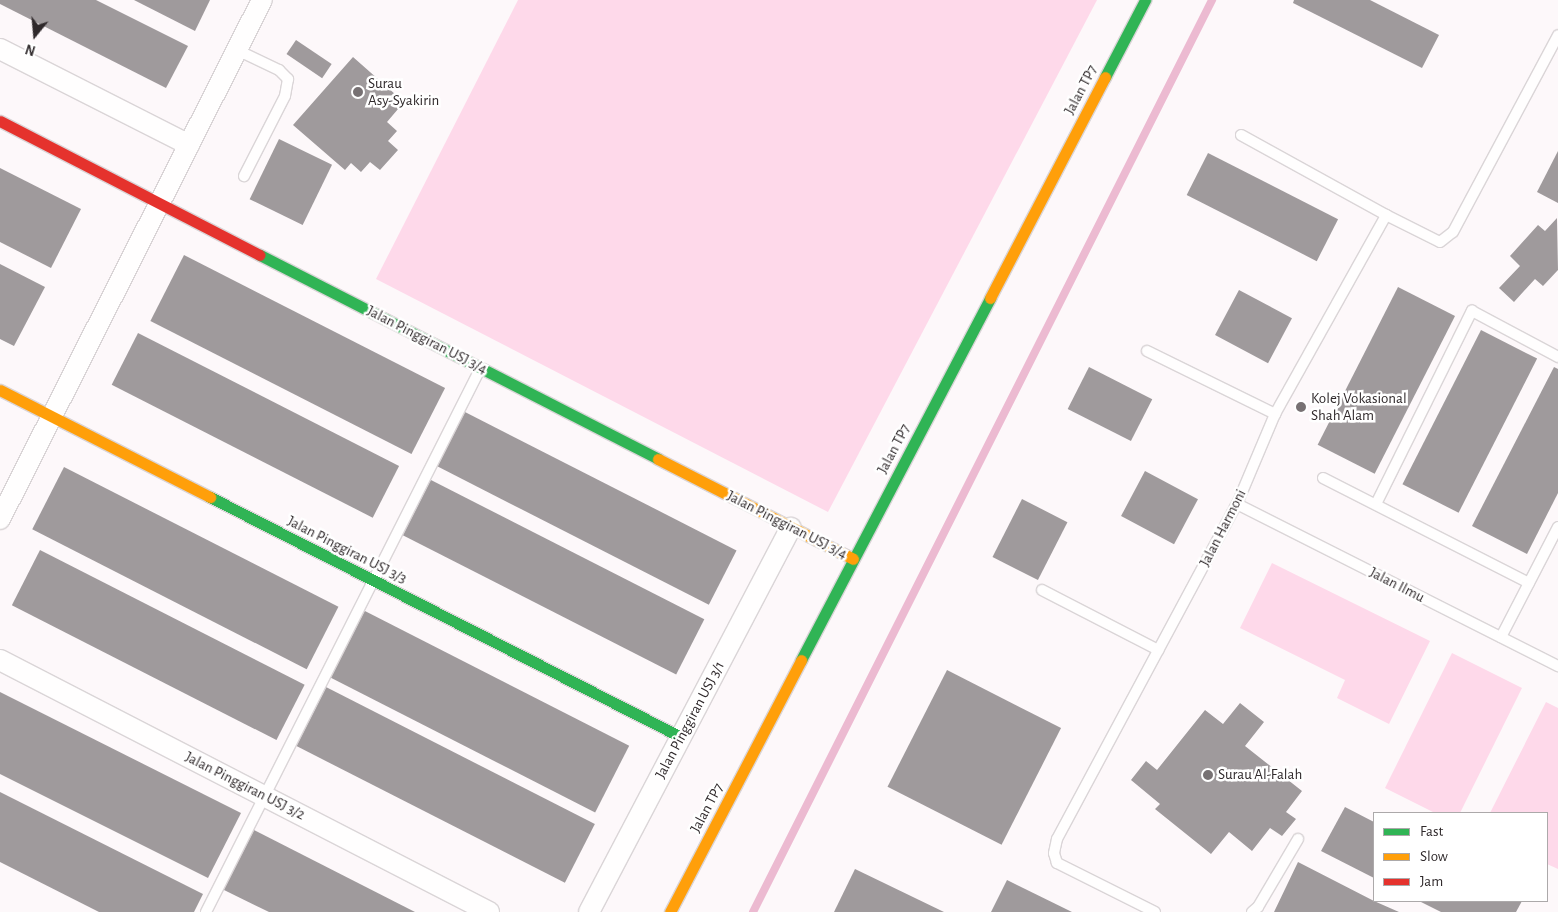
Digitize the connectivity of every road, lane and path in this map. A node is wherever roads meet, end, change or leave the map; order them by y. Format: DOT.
graph roads {
  1 [pos="262,0"];
  2 [pos="1145,0"];
  3 [pos="1558,34"];
  4 [pos="0,48"];
  5 [pos="237,50"];
  6 [pos="0,121"];
  7 [pos="1241,135"];
  8 [pos="189,145"];
  9 [pos="244,176"];
  10 [pos="160,203"];
  11 [pos="1386,216"];
  12 [pos="1147,351"];
  13 [pos="1558,357"];
  14 [pos="481,368"];
  15 [pos="0,390"];
  16 [pos="1275,414"];
  17 [pos="52,416"];
  18 [pos="1323,478"];
  19 [pos="1237,504"];
  20 [pos="1376,504"];
  21 [pos="0,520"];
  22 [pos="1558,527"];
  23 [pos="791,528"];
  24 [pos="854,559"];
  25 [pos="372,580"];
  26 [pos="1529,583"];
  27 [pos="1042,590"];
  28 [pos="1501,637"];
  29 [pos="1158,650"];
  30 [pos="0,660"];
  31 [pos="1558,666"];
  32 [pos="681,737"];
  33 [pos="264,796"];
  34 [pos="1298,839"];
  35 [pos="206,912"];
  36 [pos="490,912"];
  37 [pos="589,912"];
  38 [pos="670,912"];
  39 [pos="1155,912"];
  40 [pos="1252,912"];
  1 -- 5 [label="street"];
  2 -- 24 [label="street, Jalan TP7"];
  3 -- 11 [label="lane"];
  4 -- 8 [label="street"];
  5 -- 8 [label="street"];
  5 -- 9 [label="lane"];
  6 -- 10 [label="street, Jalan Pinggiran USJ 3/4"];
  7 -- 11 [label="lane"];
  8 -- 10 [label="street"];
  10 -- 14 [label="street, Jalan Pinggiran USJ 3/4"];
  10 -- 17 [label="street"];
  11 -- 16 [label="lane, Jalan Harmoni"];
  12 -- 16 [label="lane"];
  13 -- 20 [label="lane"];
  14 -- 23 [label="street, Jalan Pinggiran USJ 3/4"];
  14 -- 25 [label="lane"];
  15 -- 17 [label="street, Jalan Pinggiran USJ 3/3"];
  16 -- 19 [label="lane, Jalan Harmoni"];
  17 -- 21 [label="street"];
  17 -- 25 [label="street, Jalan Pinggiran USJ 3/3"];
  18 -- 20 [label="lane"];
  19 -- 28 [label="lane, Jalan Ilmu"];
  19 -- 29 [label="lane, Jalan Harmoni"];
  20 -- 26 [label="lane"];
  22 -- 26 [label="lane"];
  23 -- 24 [label="street, Jalan Pinggiran USJ 3/4"];
  23 -- 32 [label="street, Jalan Pinggiran USJ 3/1"];
  24 -- 38 [label="street, Jalan TP7"];
  25 -- 32 [label="street, Jalan Pinggiran USJ 3/3"];
  25 -- 33 [label="lane"];
  26 -- 28 [label="lane"];
  27 -- 29 [label="lane"];
  28 -- 31 [label="lane, Jalan Ilmu"];
  29 -- 39 [label="lane, Jalan Harmoni"];
  30 -- 33 [label="street, Jalan Pinggiran USJ 3/2"];
  32 -- 37 [label="street, Jalan Pinggiran USJ 3/1"];
  33 -- 35 [label="lane"];
  33 -- 36 [label="street, Jalan Pinggiran USJ 3/2"];
  34 -- 40 [label="lane"];
}
